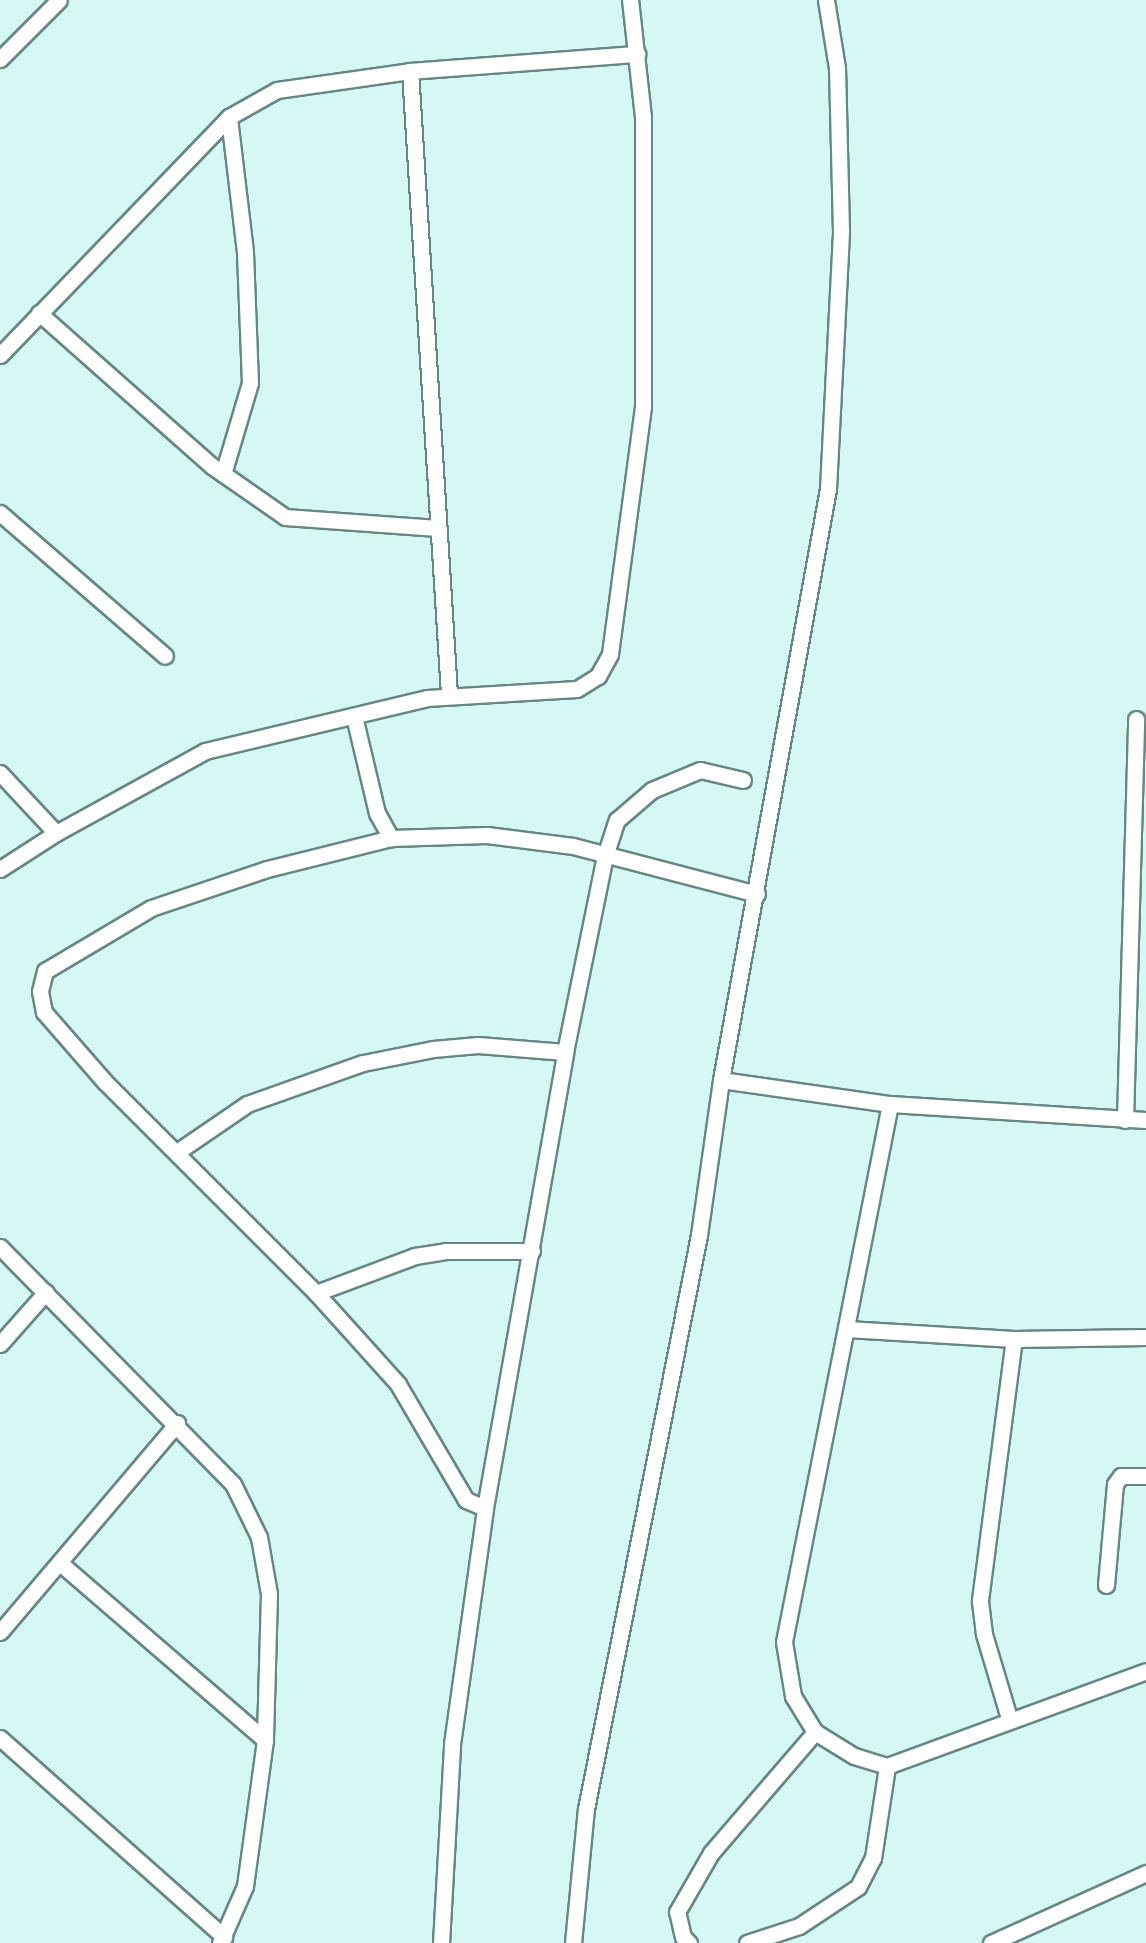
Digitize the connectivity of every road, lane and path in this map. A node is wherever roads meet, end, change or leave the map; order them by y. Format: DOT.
graph roads {
  1 [pos="58,0"];
  2 [pos="630,0"];
  3 [pos="826,0"];
  4 [pos="637,54"];
  5 [pos="0,59"];
  6 [pos="410,71"];
  7 [pos="229,117"];
  8 [pos="39,313"];
  9 [pos="0,355"];
  10 [pos="222,474"];
  11 [pos="0,513"];
  12 [pos="438,528"];
  13 [pos="165,656"];
  14 [pos="450,695"];
  15 [pos="354,716"];
  16 [pos="1136,719"];
  17 [pos="0,773"];
  18 [pos="743,780"];
  19 [pos="56,833"];
  20 [pos="391,838"];
  21 [pos="605,856"];
  22 [pos="0,869"];
  23 [pos="757,894"];
  24 [pos="1128,1021"];
  25 [pos="1146,1021"];
  26 [pos="566,1052"];
  27 [pos="722,1080"];
  28 [pos="890,1104"];
  29 [pos="1125,1120"];
  30 [pos="1146,1120"];
  31 [pos="177,1152"];
  32 [pos="0,1248"];
  33 [pos="532,1251"];
  34 [pos="46,1292"];
  35 [pos="316,1293"];
  36 [pos="846,1329"];
  37 [pos="1146,1337"];
  38 [pos="1014,1339"];
  39 [pos="0,1344"];
  40 [pos="178,1423"];
  41 [pos="1146,1476"];
  42 [pos="485,1508"];
  43 [pos="60,1563"];
  44 [pos="1106,1585"];
  45 [pos="0,1632"];
  46 [pos="1146,1671"];
  47 [pos="1009,1718"];
  48 [pos="815,1732"];
  49 [pos="0,1738"];
  50 [pos="265,1740"];
  51 [pos="887,1766"];
  52 [pos="1146,1873"];
  53 [pos="222,1940"];
  54 [pos="442,1943"];
  55 [pos="573,1943"];
  56 [pos="689,1943"];
  57 [pos="747,1943"];
  58 [pos="991,1943"];
  1 -- 5 [label="street"];
  2 -- 4 [label="street"];
  3 -- 23 [label="street"];
  4 -- 6 [label="street"];
  4 -- 14 [label="street"];
  6 -- 7 [label="street"];
  6 -- 12 [label="street"];
  7 -- 8 [label="street"];
  7 -- 10 [label="street"];
  8 -- 9 [label="street"];
  8 -- 10 [label="street"];
  10 -- 12 [label="street"];
  11 -- 13 [label="street"];
  12 -- 14 [label="street"];
  14 -- 15 [label="street"];
  15 -- 19 [label="street"];
  15 -- 20 [label="street"];
  16 -- 24 [label="street"];
  17 -- 19 [label="street"];
  18 -- 21 [label="street"];
  19 -- 22 [label="street"];
  20 -- 21 [label="street"];
  20 -- 31 [label="street"];
  21 -- 23 [label="street"];
  21 -- 26 [label="street"];
  23 -- 27 [label="street"];
  24 -- 25 [label="street"];
  24 -- 29 [label="street"];
  26 -- 31 [label="street"];
  26 -- 33 [label="street"];
  27 -- 28 [label="street"];
  27 -- 55 [label="street"];
  28 -- 29 [label="street"];
  28 -- 36 [label="street"];
  29 -- 30 [label="street"];
  31 -- 35 [label="street"];
  32 -- 34 [label="street"];
  33 -- 35 [label="street"];
  33 -- 42 [label="street"];
  34 -- 39 [label="street"];
  34 -- 40 [label="street"];
  35 -- 42 [label="street"];
  36 -- 38 [label="street"];
  36 -- 48 [label="street"];
  37 -- 38 [label="street"];
  38 -- 47 [label="street"];
  40 -- 43 [label="street"];
  40 -- 50 [label="street"];
  41 -- 44 [label="street"];
  42 -- 54 [label="street"];
  43 -- 45 [label="street"];
  43 -- 50 [label="street"];
  46 -- 47 [label="street"];
  47 -- 51 [label="street"];
  48 -- 51 [label="street"];
  48 -- 56 [label="street"];
  49 -- 53 [label="street"];
  50 -- 53 [label="street"];
  51 -- 57 [label="street"];
  52 -- 58 [label="street"];
}
